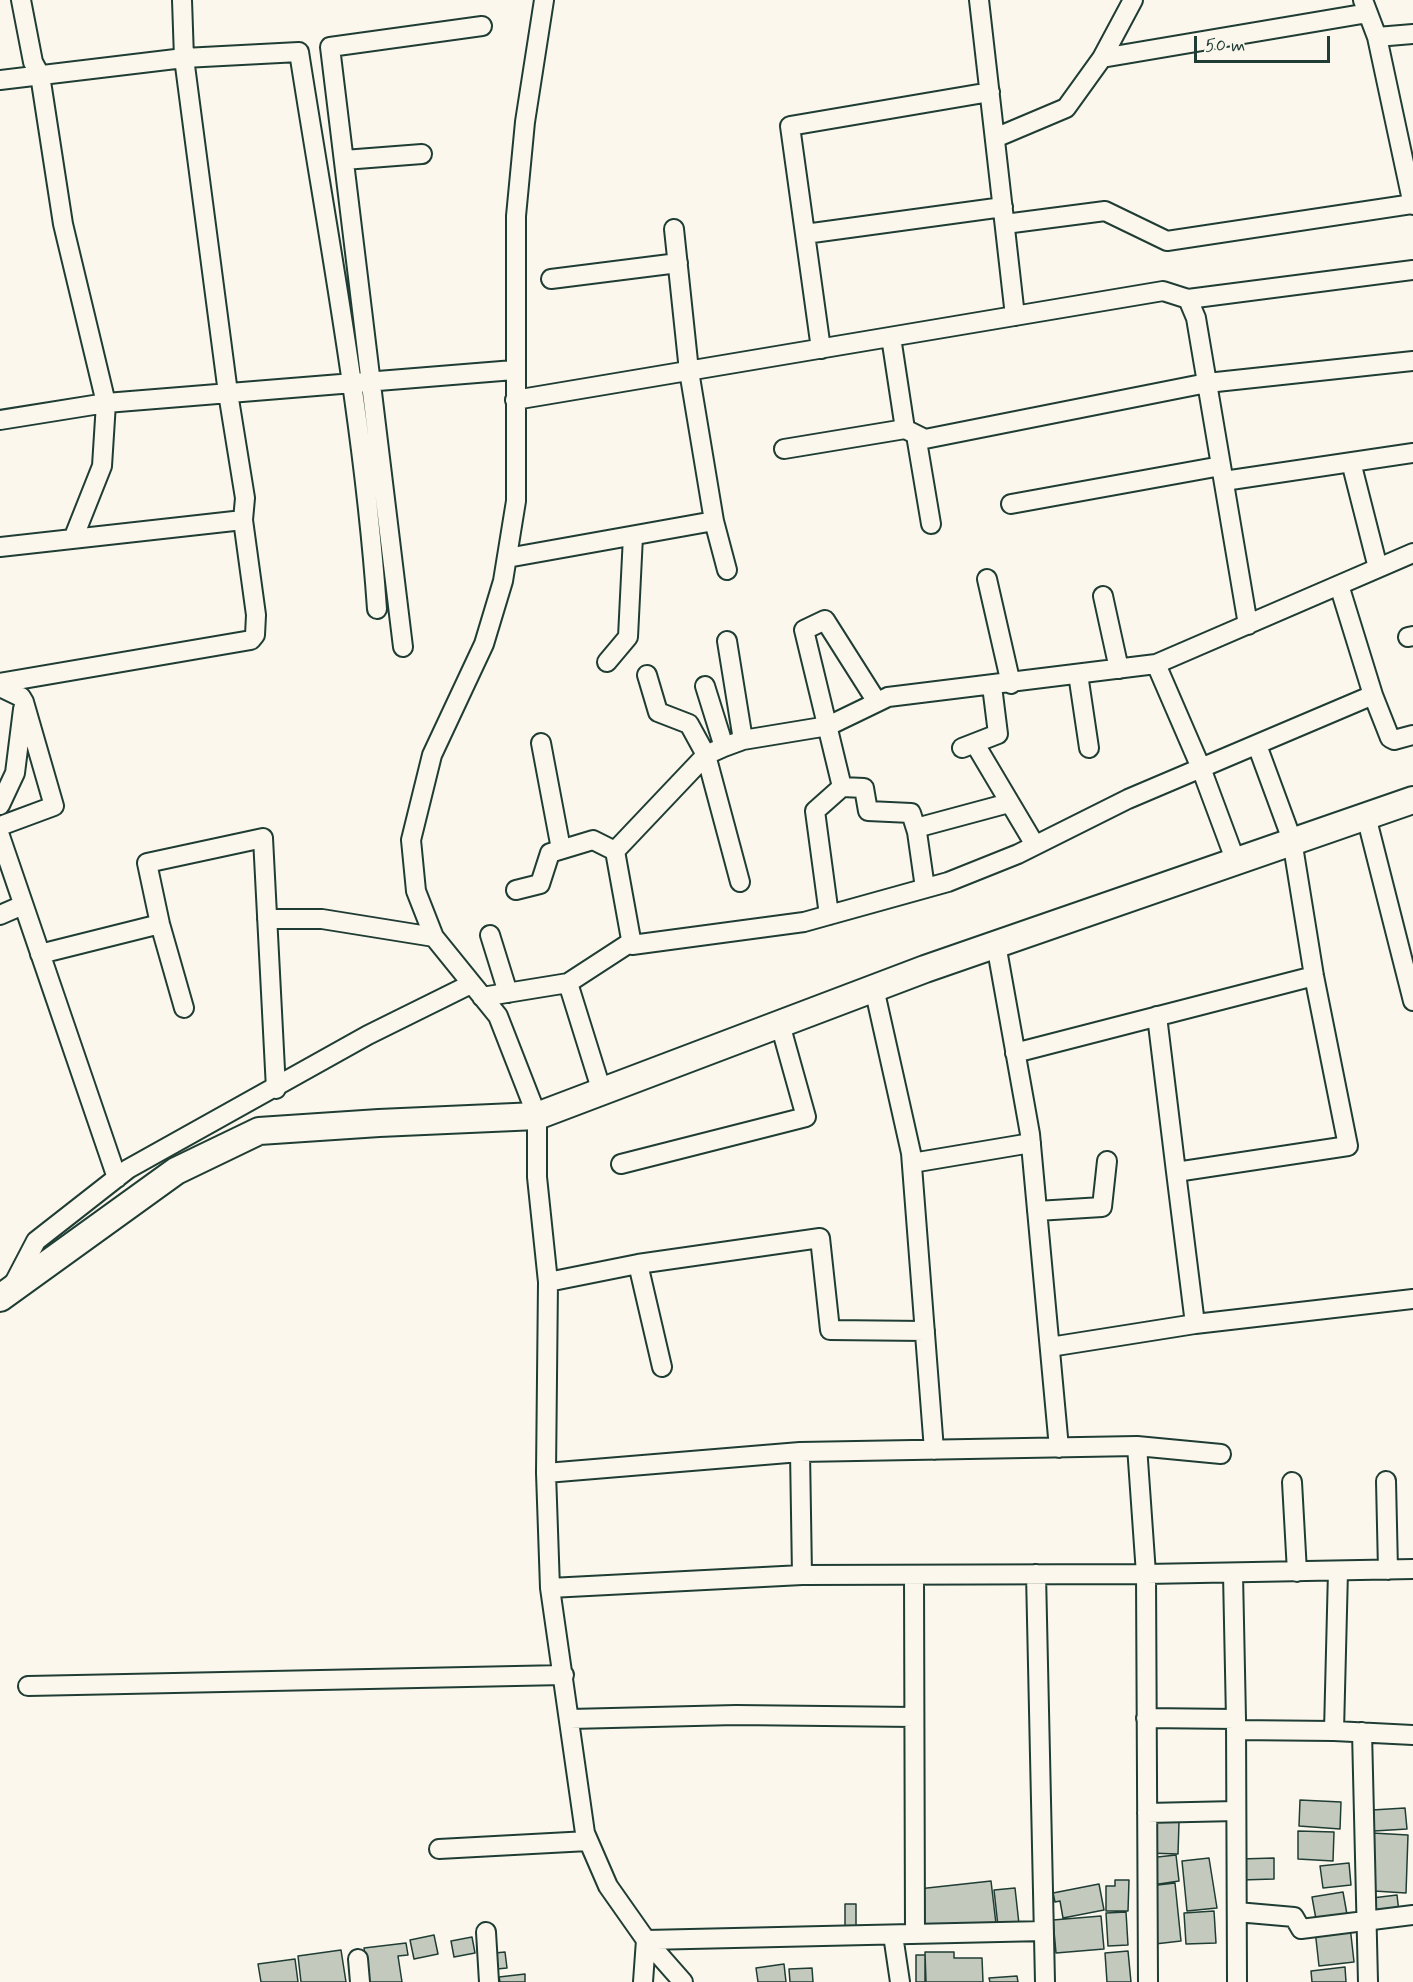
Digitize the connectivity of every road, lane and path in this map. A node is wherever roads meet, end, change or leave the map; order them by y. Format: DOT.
graph roads {
  1 [pos="21,0"];
  2 [pos="182,0"];
  3 [pos="544,0"];
  4 [pos="979,0"];
  5 [pos="1133,0"];
  6 [pos="1366,7"];
  7 [pos="482,26"];
  8 [pos="1413,34"];
  9 [pos="1377,37"];
  10 [pos="184,58"];
  11 [pos="1102,58"];
  12 [pos="40,75"];
  13 [pos="0,80"];
  14 [pos="990,92"];
  15 [pos="995,138"];
  16 [pos="422,154"];
  17 [pos="344,160"];
  18 [pos="1413,205"];
  19 [pos="1004,215"];
  20 [pos="675,229"];
  21 [pos="805,234"];
  22 [pos="678,263"];
  23 [pos="1413,270"];
  24 [pos="551,279"];
  25 [pos="1188,299"];
  26 [pos="1016,316"];
  27 [pos="891,337"];
  28 [pos="821,349"];
  29 [pos="1413,361"];
  30 [pos="514,370"];
  31 [pos="689,371"];
  32 [pos="371,381"];
  33 [pos="351,383"];
  34 [pos="1207,383"];
  35 [pos="228,393"];
  36 [pos="515,400"];
  37 [pos="106,403"];
  38 [pos="0,420"];
  39 [pos="910,432"];
  40 [pos="784,449"];
  41 [pos="1413,453"];
  42 [pos="1351,462"];
  43 [pos="1222,473"];
  44 [pos="1011,504"];
  45 [pos="243,520"];
  46 [pos="714,521"];
  47 [pos="931,524"];
  48 [pos="633,536"];
  49 [pos="73,539"];
  50 [pos="0,547"];
  51 [pos="1413,553"];
  52 [pos="507,558"];
  53 [pos="1378,568"];
  54 [pos="727,570"];
  55 [pos="987,579"];
  56 [pos="1339,585"];
  57 [pos="1103,596"];
  58 [pos="377,609"];
  59 [pos="1248,624"];
  60 [pos="727,641"];
  61 [pos="403,647"];
  62 [pos="607,662"];
  63 [pos="1156,664"];
  64 [pos="1119,669"];
  65 [pos="1078,674"];
  66 [pos="647,675"];
  67 [pos="1011,684"];
  68 [pos="0,685"];
  69 [pos="705,686"];
  70 [pos="992,686"];
  71 [pos="1373,695"];
  72 [pos="24,702"];
  73 [pos="877,702"];
  74 [pos="828,726"];
  75 [pos="1413,735"];
  76 [pos="743,741"];
  77 [pos="542,743"];
  78 [pos="1257,745"];
  79 [pos="724,747"];
  80 [pos="1089,748"];
  81 [pos="706,755"];
  82 [pos="7,768"];
  83 [pos="1201,768"];
  84 [pos="842,787"];
  85 [pos="1413,800"];
  86 [pos="1009,803"];
  87 [pos="0,805"];
  88 [pos="1366,816"];
  89 [pos="0,826"];
  90 [pos="916,828"];
  91 [pos="0,836"];
  92 [pos="1292,840"];
  93 [pos="1035,846"];
  94 [pos="561,849"];
  95 [pos="615,851"];
  96 [pos="1236,862"];
  97 [pos="740,882"];
  98 [pos="925,888"];
  99 [pos="516,890"];
  100 [pos="23,905"];
  101 [pos="0,915"];
  102 [pos="829,915"];
  103 [pos="267,919"];
  104 [pos="160,924"];
  105 [pos="490,935"];
  106 [pos="434,937"];
  107 [pos="631,942"];
  108 [pos="996,944"];
  109 [pos="40,954"];
  110 [pos="1314,976"];
  111 [pos="568,983"];
  112 [pos="874,988"];
  113 [pos="477,991"];
  114 [pos="508,993"];
  115 [pos="1413,1001"];
  116 [pos="184,1008"];
  117 [pos="1157,1016"];
  118 [pos="780,1024"];
  119 [pos="1015,1053"];
  120 [pos="276,1089"];
  121 [pos="602,1092"];
  122 [pos="537,1116"];
  123 [pos="1031,1143"];
  124 [pos="1107,1161"];
  125 [pos="912,1163"];
  126 [pos="621,1164"];
  127 [pos="1176,1172"];
  128 [pos="117,1178"];
  129 [pos="1037,1211"];
  130 [pos="638,1264"];
  131 [pos="548,1282"];
  132 [pos="5,1295"];
  133 [pos="1413,1299"];
  134 [pos="1195,1323"];
  135 [pos="925,1331"];
  136 [pos="1050,1347"];
  137 [pos="662,1367"];
  138 [pos="1137,1446"];
  139 [pos="1059,1448"];
  140 [pos="934,1450"];
  141 [pos="800,1452"];
  142 [pos="1221,1454"];
  143 [pos="546,1473"];
  144 [pos="1386,1481"];
  145 [pos="1292,1482"];
  146 [pos="1413,1569"];
  147 [pos="1388,1570"];
  148 [pos="1338,1571"];
  149 [pos="1297,1572"];
  150 [pos="1036,1574"];
  151 [pos="1146,1574"];
  152 [pos="1233,1574"];
  153 [pos="802,1575"];
  154 [pos="914,1575"];
  155 [pos="550,1588"];
  156 [pos="564,1675"];
  157 [pos="28,1686"];
  158 [pos="915,1717"];
  159 [pos="1146,1718"];
  160 [pos="570,1719"];
  161 [pos="1236,1725"];
  162 [pos="1334,1731"];
  163 [pos="1362,1732"];
  164 [pos="1413,1735"];
  165 [pos="1236,1811"];
  166 [pos="1147,1813"];
  167 [pos="588,1841"];
  168 [pos="439,1849"];
  169 [pos="1237,1912"];
  170 [pos="1413,1915"];
  171 [pos="1367,1922"];
  172 [pos="1044,1931"];
  173 [pos="486,1932"];
  174 [pos="915,1934"];
  175 [pos="893,1935"];
  176 [pos="646,1940"];
  177 [pos="358,1959"];
  178 [pos="360,1982"];
  179 [pos="489,1982"];
  180 [pos="643,1982"];
  181 [pos="683,1982"];
  182 [pos="900,1982"];
  183 [pos="1045,1982"];
  184 [pos="1148,1982"];
  185 [pos="1237,1982"];
  186 [pos="1368,1982"];
  1 -- 12 [label="street"];
  2 -- 10 [label="street"];
  3 -- 30 [label="street"];
  4 -- 14 [label="street"];
  5 -- 11 [label="street"];
  6 -- 9 [label="street"];
  6 -- 11 [label="street"];
  7 -- 17 [label="street"];
  8 -- 9 [label="street"];
  9 -- 18 [label="street"];
  10 -- 12 [label="street"];
  10 -- 33 [label="street"];
  10 -- 35 [label="street"];
  11 -- 15 [label="street"];
  12 -- 13 [label="street"];
  12 -- 37 [label="street"];
  14 -- 15 [label="street"];
  14 -- 21 [label="street"];
  15 -- 19 [label="street"];
  16 -- 17 [label="street"];
  17 -- 32 [label="street"];
  18 -- 19 [label="street"];
  19 -- 21 [label="street"];
  19 -- 26 [label="street"];
  20 -- 22 [label="street"];
  21 -- 28 [label="street"];
  22 -- 24 [label="street"];
  22 -- 31 [label="street"];
  23 -- 25 [label="street"];
  25 -- 26 [label="street"];
  25 -- 34 [label="street"];
  26 -- 27 [label="street"];
  27 -- 28 [label="street"];
  27 -- 39 [label="street"];
  28 -- 31 [label="street"];
  29 -- 34 [label="street"];
  30 -- 32 [label="street"];
  30 -- 36 [label="street"];
  31 -- 36 [label="street"];
  31 -- 46 [label="street"];
  32 -- 33 [label="street"];
  32 -- 61 [label="street"];
  33 -- 35 [label="street"];
  33 -- 58 [label="street"];
  34 -- 39 [label="street"];
  34 -- 43 [label="street"];
  35 -- 37 [label="street"];
  35 -- 45 [label="street"];
  36 -- 52 [label="street"];
  37 -- 38 [label="street"];
  37 -- 49 [label="street"];
  39 -- 40 [label="street"];
  39 -- 47 [label="street"];
  41 -- 42 [label="street"];
  42 -- 43 [label="street"];
  42 -- 53 [label="street"];
  43 -- 44 [label="street"];
  43 -- 59 [label="street"];
  45 -- 49 [label="street"];
  45 -- 68 [label="street"];
  46 -- 48 [label="street"];
  46 -- 54 [label="street"];
  48 -- 52 [label="street"];
  48 -- 62 [label="street"];
  49 -- 50 [label="street"];
  51 -- 53 [label="street"];
  52 -- 106 [label="street"];
  53 -- 56 [label="street"];
  55 -- 67 [label="street"];
  56 -- 59 [label="street"];
  56 -- 71 [label="street"];
  57 -- 64 [label="street"];
  59 -- 63 [label="street"];
  60 -- 76 [label="street"];
  63 -- 64 [label="street"];
  63 -- 83 [label="street"];
  64 -- 65 [label="street"];
  65 -- 67 [label="street"];
  65 -- 80 [label="street"];
  66 -- 81 [label="street"];
  67 -- 70 [label="street"];
  68 -- 72 [label="street"];
  69 -- 79 [label="street"];
  70 -- 73 [label="street"];
  70 -- 86 [label="street"];
  71 -- 75 [label="street"];
  71 -- 78 [label="street"];
  72 -- 82 [label="street"];
  72 -- 89 [label="street"];
  73 -- 74 [label="street"];
  73 -- 74 [label="street"];
  74 -- 76 [label="street"];
  74 -- 84 [label="street"];
  76 -- 79 [label="street"];
  77 -- 94 [label="street"];
  78 -- 83 [label="street"];
  78 -- 92 [label="street"];
  79 -- 81 [label="street"];
  81 -- 95 [label="street"];
  81 -- 97 [label="street"];
  82 -- 87 [label="street"];
  83 -- 93 [label="street"];
  83 -- 96 [label="street"];
  84 -- 90 [label="street"];
  84 -- 102 [label="street"];
  85 -- 88 [label="street"];
  86 -- 90 [label="street"];
  86 -- 93 [label="street"];
  88 -- 92 [label="street"];
  88 -- 115 [label="street"];
  90 -- 98 [label="street"];
  91 -- 100 [label="street"];
  92 -- 96 [label="street"];
  92 -- 110 [label="street"];
  93 -- 98 [label="street"];
  94 -- 95 [label="street"];
  94 -- 99 [label="street"];
  95 -- 107 [label="street"];
  96 -- 108 [label="street"];
  98 -- 102 [label="street"];
  100 -- 101 [label="street"];
  100 -- 109 [label="street"];
  102 -- 107 [label="street"];
  103 -- 104 [label="street"];
  103 -- 106 [label="street"];
  103 -- 120 [label="street"];
  104 -- 109 [label="street"];
  104 -- 116 [label="street"];
  105 -- 114 [label="street"];
  106 -- 113 [label="street"];
  107 -- 111 [label="street"];
  108 -- 112 [label="street"];
  108 -- 119 [label="street"];
  109 -- 128 [label="street"];
  110 -- 117 [label="street"];
  110 -- 127 [label="street"];
  111 -- 114 [label="street"];
  111 -- 121 [label="street"];
  112 -- 118 [label="street"];
  112 -- 125 [label="street"];
  113 -- 114 [label="street"];
  113 -- 120 [label="street"];
  113 -- 122 [label="street"];
  117 -- 119 [label="street"];
  117 -- 127 [label="street"];
  118 -- 121 [label="street"];
  118 -- 126 [label="street"];
  119 -- 123 [label="street"];
  120 -- 128 [label="street"];
  121 -- 122 [label="street"];
  122 -- 131 [label="street"];
  122 -- 132 [label="street"];
  123 -- 125 [label="street"];
  123 -- 129 [label="street"];
  124 -- 129 [label="street"];
  125 -- 135 [label="street"];
  127 -- 134 [label="street"];
  128 -- 132 [label="street"];
  129 -- 136 [label="street"];
  130 -- 131 [label="street"];
  130 -- 135 [label="street"];
  130 -- 137 [label="street"];
  131 -- 143 [label="street"];
  133 -- 134 [label="street"];
  134 -- 136 [label="street"];
  135 -- 140 [label="street"];
  136 -- 139 [label="street"];
  138 -- 139 [label="street"];
  138 -- 142 [label="street"];
  138 -- 151 [label="street"];
  139 -- 140 [label="street"];
  140 -- 141 [label="street"];
  141 -- 143 [label="street"];
  141 -- 153 [label="street"];
  143 -- 155 [label="street"];
  144 -- 147 [label="street"];
  145 -- 149 [label="street"];
  146 -- 147 [label="street"];
  147 -- 148 [label="street"];
  148 -- 149 [label="street"];
  148 -- 162 [label="street"];
  149 -- 152 [label="street"];
  150 -- 151 [label="street"];
  150 -- 154 [label="street"];
  150 -- 172 [label="street"];
  151 -- 152 [label="street"];
  151 -- 159 [label="street"];
  152 -- 161 [label="street"];
  153 -- 154 [label="street"];
  153 -- 155 [label="street"];
  154 -- 158 [label="street"];
  155 -- 156 [label="street"];
  156 -- 157 [label="street"];
  156 -- 160 [label="street"];
  158 -- 160 [label="street"];
  158 -- 174 [label="street"];
  159 -- 161 [label="street"];
  159 -- 166 [label="street"];
  160 -- 167 [label="street"];
  161 -- 162 [label="street"];
  161 -- 165 [label="street"];
  162 -- 163 [label="street"];
  163 -- 164 [label="street"];
  163 -- 171 [label="street"];
  165 -- 166 [label="street"];
  165 -- 169 [label="street"];
  166 -- 184 [label="street"];
  167 -- 168 [label="street"];
  167 -- 176 [label="street"];
  169 -- 171 [label="street"];
  169 -- 185 [label="street"];
  170 -- 171 [label="street"];
  171 -- 186 [label="street"];
  172 -- 174 [label="street"];
  172 -- 183 [label="street"];
  173 -- 179 [label="street"];
  174 -- 175 [label="street"];
  175 -- 176 [label="street"];
  175 -- 182 [label="street"];
  176 -- 180 [label="street"];
  176 -- 181 [label="street"];
  177 -- 178 [label="street"];
}
